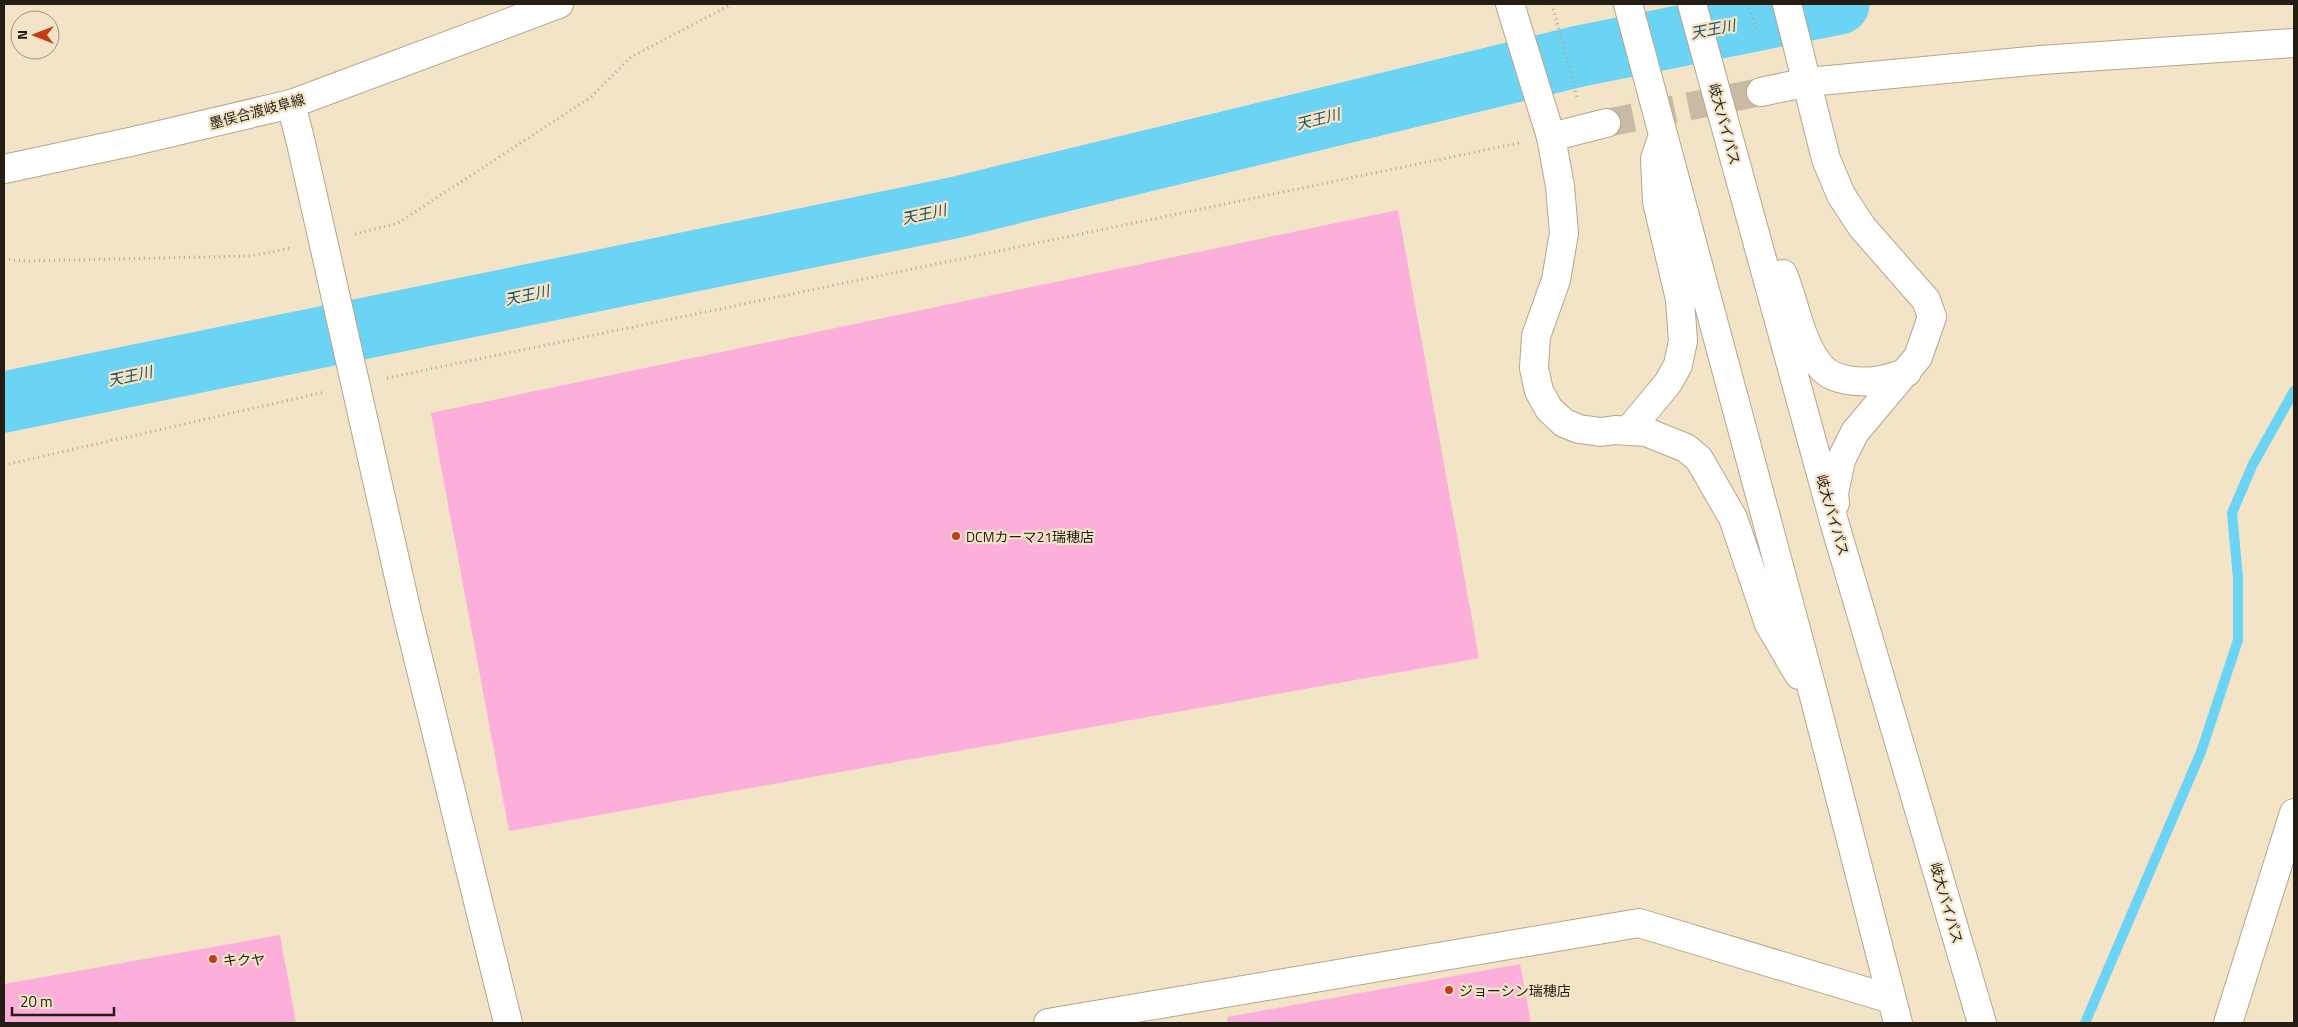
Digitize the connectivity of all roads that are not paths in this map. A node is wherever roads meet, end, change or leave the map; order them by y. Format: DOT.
graph roads {
  1 [pos="559,4"];
  2 [pos="1628,4"];
  3 [pos="1692,4"];
  4 [pos="1787,4"];
  5 [pos="1513,16"];
  6 [pos="2294,43"];
  7 [pos="1805,73"];
  8 [pos="1761,92"];
  9 [pos="291,104"];
  10 [pos="1596,126"];
  11 [pos="1664,131"];
  12 [pos="1551,137"];
  13 [pos="4,169"];
  14 [pos="1754,235"];
  15 [pos="1908,371"];
  16 [pos="1629,430"];
  17 [pos="1836,525"];
  18 [pos="1815,700"];
  19 [pos="2294,813"];
  20 [pos="1895,1011"];
  21 [pos="508,1023"];
  22 [pos="1048,1023"];
  23 [pos="1982,1023"];
  24 [pos="2228,1023"];
  1 -- 9 [label="main road, 墨俣合渡岐阜線"];
  2 -- 11 [label="main road"];
  3 -- 14 [label="main road, 岐大バイパス"];
  4 -- 7 [label="main road"];
  5 -- 12 [label="main road"];
  6 -- 7 [label="main road"];
  7 -- 8 [label="main road"];
  7 -- 15 [label="main road"];
  9 -- 13 [label="main road, 墨俣合渡岐阜線"];
  9 -- 21 [label="main road, bridge"];
  10 -- 12 [label="main road"];
  11 -- 16 [label="main road"];
  11 -- 18 [label="main road"];
  12 -- 16 [label="main road"];
  14 -- 15 [label="main road"];
  14 -- 17 [label="main road, 岐大バイパス"];
  15 -- 17 [label="main road"];
  16 -- 18 [label="main road"];
  17 -- 23 [label="main road, 岐大バイパス"];
  18 -- 20 [label="main road"];
  19 -- 24 [label="main road"];
  20 -- 22 [label="main road"];
}
